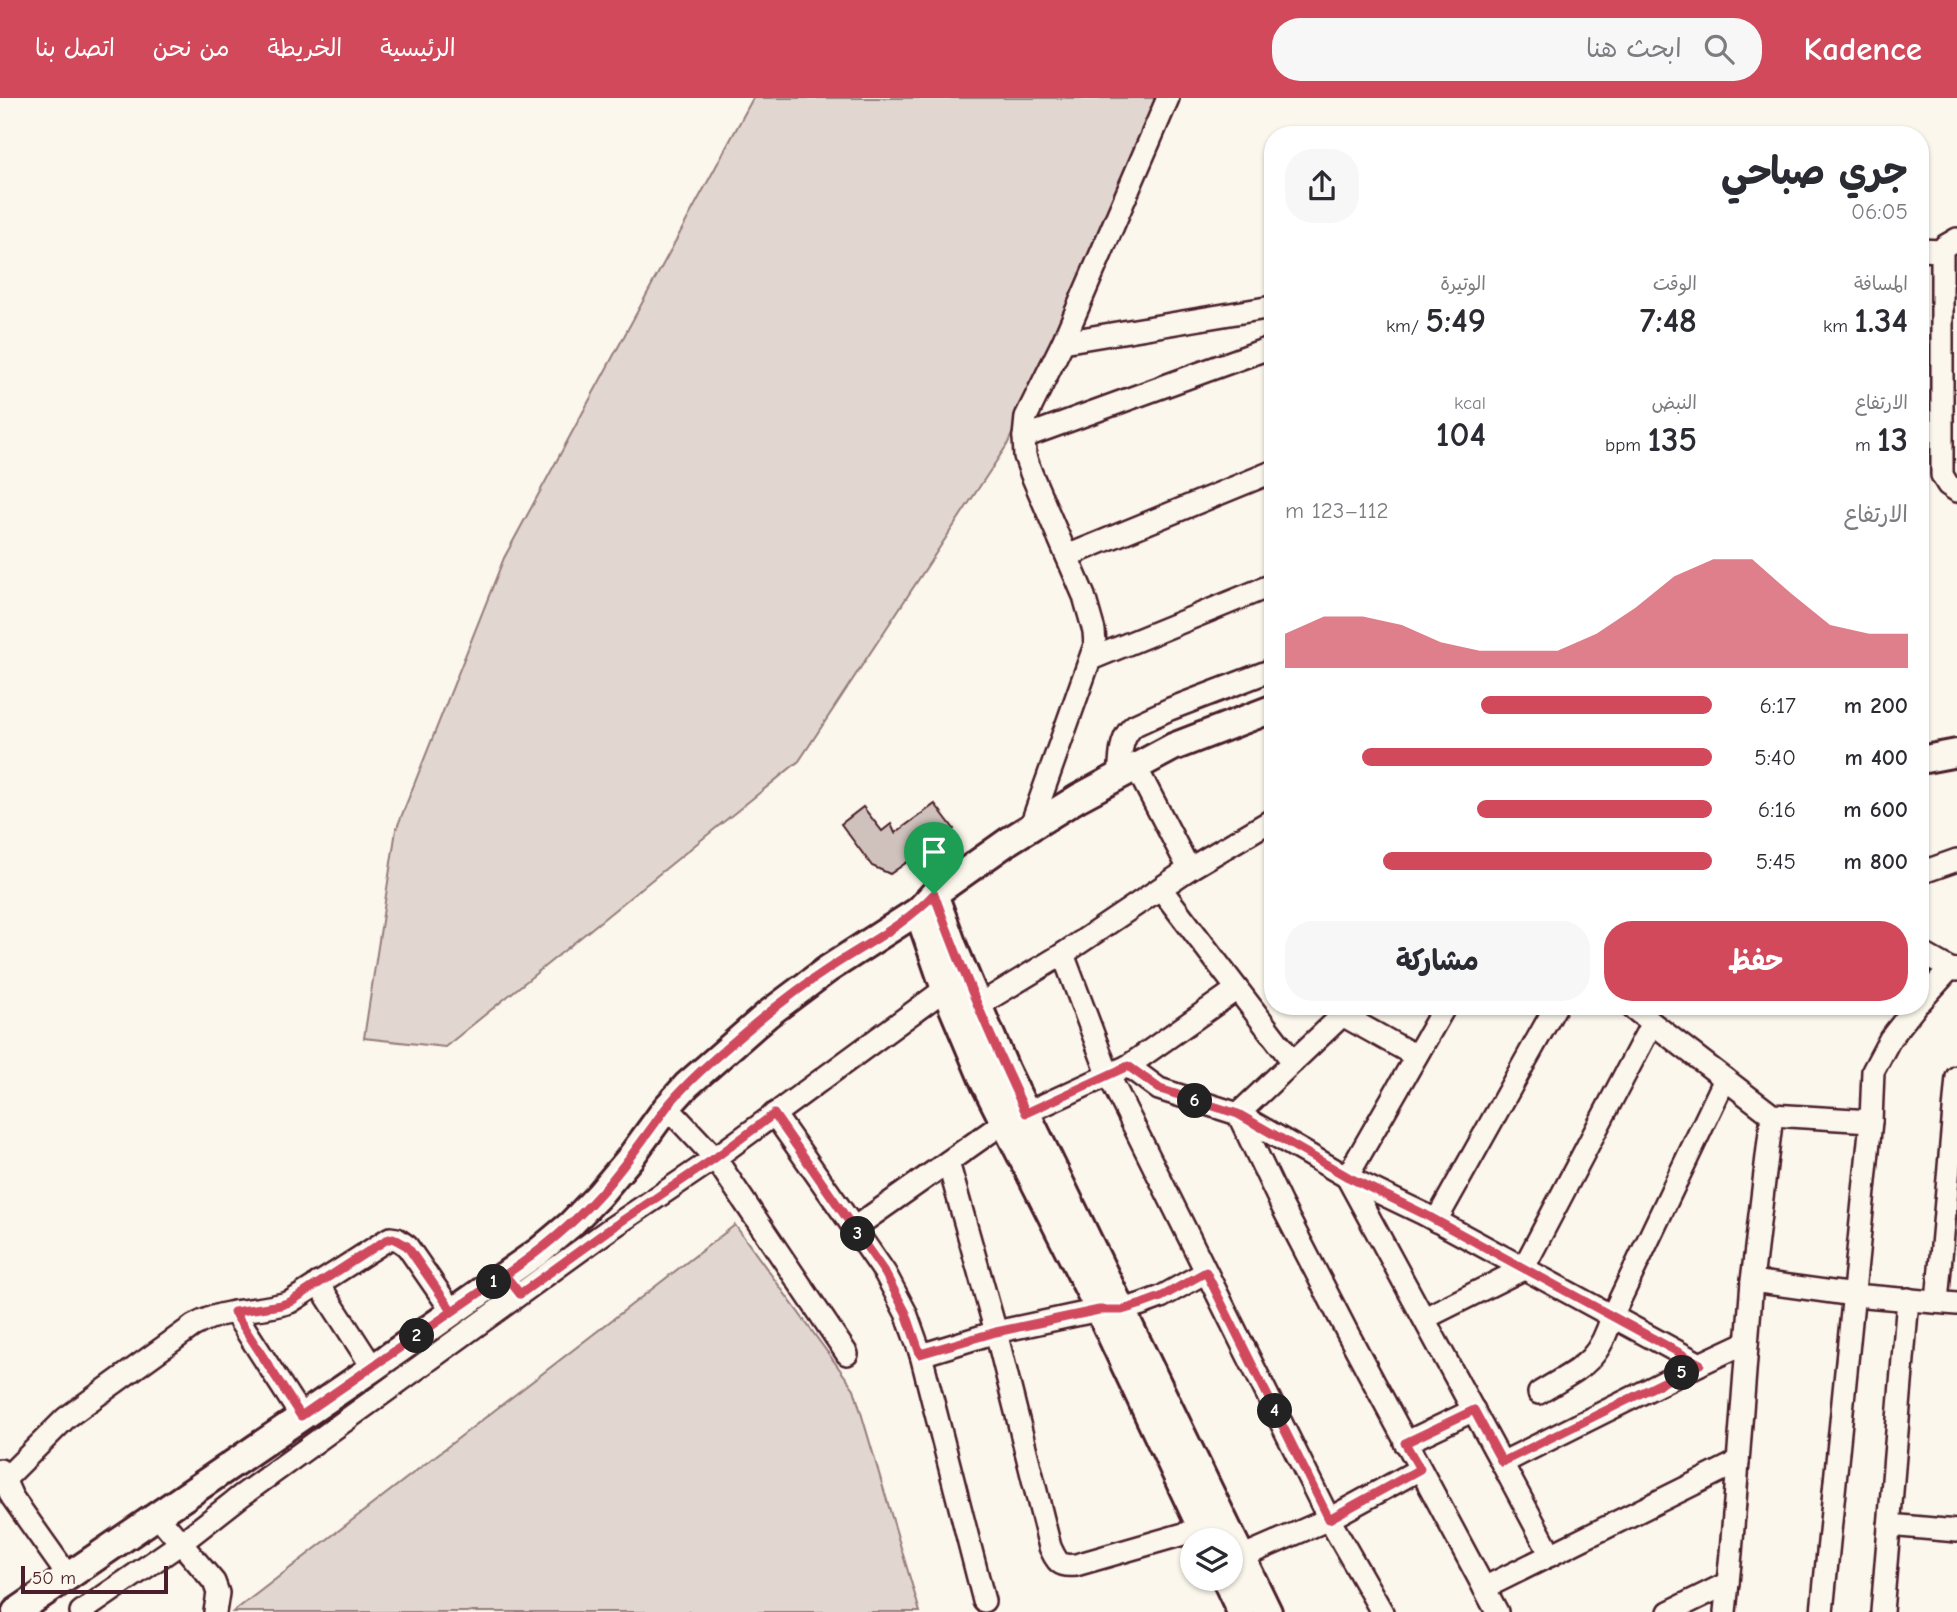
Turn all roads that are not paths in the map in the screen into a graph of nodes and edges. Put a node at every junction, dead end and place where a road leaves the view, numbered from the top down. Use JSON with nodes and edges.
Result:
{"nodes":[{"id":1,"x":1168,"y":98,"type":"edge"},
{"id":2,"x":1949,"y":245,"type":"edge"},
{"id":3,"x":1929,"y":248,"type":"edge"},
{"id":4,"x":1264,"y":308,"type":"edge"},
{"id":5,"x":1063,"y":342,"type":"junction"},
{"id":6,"x":1264,"y":350,"type":"edge"},
{"id":7,"x":1024,"y":437,"type":"junction"},
{"id":8,"x":1264,"y":475,"type":"edge"},
{"id":9,"x":1957,"y":491,"type":"edge"},
{"id":10,"x":1066,"y":556,"type":"junction"},
{"id":11,"x":1264,"y":591,"type":"edge"},
{"id":12,"x":1091,"y":659,"type":"junction"},
{"id":13,"x":1264,"y":673,"type":"edge"},
{"id":14,"x":1264,"y":712,"type":"edge"},
{"id":15,"x":1957,"y":753,"type":"edge"},
{"id":16,"x":1929,"y":758,"type":"edge"},
{"id":17,"x":1127,"y":771,"type":"junction"},
{"id":18,"x":1264,"y":825,"type":"edge"},
{"id":19,"x":1030,"y":828,"type":"junction"},
{"id":20,"x":1957,"y":860,"type":"edge"},
{"id":21,"x":1189,"y":869,"type":"junction"},
{"id":22,"x":1929,"y":870,"type":"edge"},
{"id":23,"x":1161,"y":889,"type":"junction"},
{"id":24,"x":926,"y":903,"type":"junction"},
{"id":25,"x":1063,"y":954,"type":"junction"},
{"id":26,"x":1929,"y":957,"type":"edge"},
{"id":27,"x":1953,"y":970,"type":"edge"},
{"id":28,"x":945,"y":989,"type":"junction"},
{"id":29,"x":1237,"y":989,"type":"junction"},
{"id":30,"x":1929,"y":993,"type":"edge"},
{"id":31,"x":978,"y":1006,"type":"junction"},
{"id":32,"x":1344,"y":1015,"type":"edge"},
{"id":33,"x":1354,"y":1015,"type":"edge"},
{"id":34,"x":1440,"y":1015,"type":"edge"},
{"id":35,"x":1551,"y":1015,"type":"edge"},
{"id":36,"x":1642,"y":1015,"type":"edge"},
{"id":37,"x":1909,"y":1015,"type":"edge"},
{"id":38,"x":1652,"y":1023,"type":"junction"},
{"id":39,"x":1416,"y":1056,"type":"junction"},
{"id":40,"x":1293,"y":1062,"type":"junction"},
{"id":41,"x":1118,"y":1070,"type":"junction"},
{"id":42,"x":1957,"y":1077,"type":"edge"},
{"id":43,"x":996,"y":1078,"type":"junction"},
{"id":44,"x":1725,"y":1079,"type":"junction"},
{"id":45,"x":667,"y":1107,"type":"junction"},
{"id":46,"x":774,"y":1114,"type":"junction"},
{"id":47,"x":1238,"y":1114,"type":"junction"},
{"id":48,"x":1772,"y":1115,"type":"junction"},
{"id":49,"x":1015,"y":1118,"type":"junction"},
{"id":50,"x":1871,"y":1121,"type":"junction"},
{"id":51,"x":1954,"y":1136,"type":"edge"},
{"id":52,"x":715,"y":1158,"type":"junction"},
{"id":53,"x":948,"y":1163,"type":"junction"},
{"id":54,"x":1348,"y":1177,"type":"junction"},
{"id":55,"x":1436,"y":1221,"type":"junction"},
{"id":56,"x":854,"y":1228,"type":"junction"},
{"id":57,"x":1523,"y":1269,"type":"junction"},
{"id":58,"x":1206,"y":1272,"type":"junction"},
{"id":59,"x":1752,"y":1281,"type":"junction"},
{"id":60,"x":318,"y":1283,"type":"junction"},
{"id":61,"x":513,"y":1285,"type":"junction"},
{"id":62,"x":1854,"y":1295,"type":"junction"},
{"id":63,"x":1908,"y":1298,"type":"junction"},
{"id":64,"x":1947,"y":1303,"type":"edge"},
{"id":65,"x":1111,"y":1310,"type":"junction"},
{"id":66,"x":452,"y":1311,"type":"junction"},
{"id":67,"x":234,"y":1312,"type":"junction"},
{"id":68,"x":1612,"y":1316,"type":"junction"},
{"id":69,"x":1425,"y":1318,"type":"junction"},
{"id":70,"x":996,"y":1332,"type":"junction"},
{"id":71,"x":1747,"y":1342,"type":"junction"},
{"id":72,"x":847,"y":1354,"type":"dead end"},
{"id":73,"x":920,"y":1354,"type":"junction"},
{"id":74,"x":1700,"y":1364,"type":"junction"},
{"id":75,"x":373,"y":1368,"type":"junction"},
{"id":76,"x":1539,"y":1393,"type":"dead end"},
{"id":77,"x":1474,"y":1410,"type":"junction"},
{"id":78,"x":301,"y":1416,"type":"junction"},
{"id":79,"x":1405,"y":1443,"type":"junction"},
{"id":80,"x":1502,"y":1462,"type":"junction"},
{"id":81,"x":1738,"y":1462,"type":"junction"},
{"id":82,"x":1420,"y":1469,"type":"junction"},
{"id":83,"x":4,"y":1488,"type":"edge"},
{"id":84,"x":157,"y":1515,"type":"junction"},
{"id":85,"x":1329,"y":1519,"type":"junction"},
{"id":86,"x":1889,"y":1525,"type":"junction"},
{"id":87,"x":1210,"y":1528,"type":"edge"},
{"id":88,"x":1957,"y":1531,"type":"edge"},
{"id":89,"x":1180,"y":1539,"type":"edge"},
{"id":90,"x":181,"y":1543,"type":"junction"},
{"id":91,"x":1551,"y":1555,"type":"junction"},
{"id":92,"x":1243,"y":1561,"type":"edge"},
{"id":93,"x":68,"y":1576,"type":"junction"},
{"id":94,"x":1243,"y":1580,"type":"edge"},
{"id":95,"x":1728,"y":1583,"type":"junction"},
{"id":96,"x":1484,"y":1588,"type":"junction"},
{"id":97,"x":1237,"y":1591,"type":"edge"},
{"id":98,"x":984,"y":1601,"type":"dead end"},
{"id":99,"x":16,"y":1612,"type":"edge"},
{"id":100,"x":81,"y":1612,"type":"edge"},
{"id":101,"x":215,"y":1612,"type":"edge"},
{"id":102,"x":1241,"y":1612,"type":"edge"},
{"id":103,"x":1268,"y":1612,"type":"edge"},
{"id":104,"x":1382,"y":1612,"type":"edge"},
{"id":105,"x":1497,"y":1612,"type":"edge"},
{"id":106,"x":1668,"y":1612,"type":"edge"},
{"id":107,"x":1725,"y":1612,"type":"edge"},
{"id":108,"x":1822,"y":1612,"type":"edge"},
{"id":109,"x":1882,"y":1612,"type":"edge"}],
"edges":[{"from":1,"to":5,"type":"street"},
{"from":2,"to":3,"type":"street"},
{"from":2,"to":9,"type":"street"},
{"from":4,"to":5,"type":"street"},
{"from":5,"to":7,"type":"street"},
{"from":6,"to":7,"type":"street"},
{"from":7,"to":10,"type":"street"},
{"from":8,"to":10,"type":"street"},
{"from":10,"to":12,"type":"street"},
{"from":11,"to":12,"type":"street"},
{"from":12,"to":19,"type":"street"},
{"from":13,"to":17,"type":"street"},
{"from":14,"to":17,"type":"main road"},
{"from":15,"to":16,"type":"main road"},
{"from":17,"to":19,"type":"main road"},
{"from":17,"to":21,"type":"street"},
{"from":18,"to":21,"type":"street"},
{"from":19,"to":24,"type":"main road"},
{"from":20,"to":22,"type":"street"},
{"from":21,"to":23,"type":"street"},
{"from":23,"to":25,"type":"street"},
{"from":23,"to":29,"type":"street"},
{"from":24,"to":28,"type":"main road"},
{"from":24,"to":31,"type":"main road"},
{"from":24,"to":45,"type":"main road"},
{"from":25,"to":31,"type":"street"},
{"from":25,"to":41,"type":"street"},
{"from":26,"to":27,"type":"street"},
{"from":27,"to":30,"type":"street"},
{"from":28,"to":43,"type":"main road"},
{"from":28,"to":46,"type":"street"},
{"from":29,"to":40,"type":"street"},
{"from":29,"to":41,"type":"street"},
{"from":31,"to":43,"type":"main road"},
{"from":32,"to":40,"type":"street"},
{"from":33,"to":39,"type":"street"},
{"from":34,"to":39,"type":"street"},
{"from":35,"to":55,"type":"street"},
{"from":36,"to":38,"type":"street"},
{"from":37,"to":50,"type":"street"},
{"from":38,"to":44,"type":"street"},
{"from":38,"to":57,"type":"street"},
{"from":39,"to":54,"type":"street"},
{"from":40,"to":47,"type":"street"},
{"from":41,"to":47,"type":"street"},
{"from":41,"to":49,"type":"street"},
{"from":41,"to":58,"type":"street"},
{"from":42,"to":51,"type":"street"},
{"from":43,"to":49,"type":"main road"},
{"from":44,"to":48,"type":"street"},
{"from":44,"to":68,"type":"street"},
{"from":45,"to":52,"type":"street"},
{"from":45,"to":61,"type":"main road"},
{"from":46,"to":52,"type":"street"},
{"from":46,"to":56,"type":"street"},
{"from":47,"to":54,"type":"street"},
{"from":47,"to":79,"type":"street"},
{"from":48,"to":50,"type":"street"},
{"from":48,"to":59,"type":"street"},
{"from":49,"to":53,"type":"street"},
{"from":49,"to":65,"type":"main road"},
{"from":50,"to":62,"type":"street"},
{"from":51,"to":64,"type":"street"},
{"from":52,"to":61,"type":"street"},
{"from":52,"to":72,"type":"street"},
{"from":53,"to":56,"type":"street"},
{"from":53,"to":70,"type":"street"},
{"from":54,"to":55,"type":"street"},
{"from":54,"to":69,"type":"street"},
{"from":55,"to":57,"type":"street"},
{"from":56,"to":73,"type":"street"},
{"from":57,"to":68,"type":"street"},
{"from":57,"to":69,"type":"street"},
{"from":58,"to":65,"type":"street"},
{"from":58,"to":85,"type":"street"},
{"from":59,"to":62,"type":"street"},
{"from":59,"to":71,"type":"street"},
{"from":60,"to":66,"type":"street"},
{"from":60,"to":67,"type":"street"},
{"from":60,"to":75,"type":"street"},
{"from":61,"to":66,"type":"main road"},
{"from":61,"to":90,"type":"street"},
{"from":62,"to":63,"type":"street"},
{"from":62,"to":108,"type":"street"},
{"from":63,"to":64,"type":"street"},
{"from":63,"to":86,"type":"street"},
{"from":65,"to":70,"type":"street"},
{"from":65,"to":87,"type":"main road"},
{"from":66,"to":75,"type":"main road"},
{"from":67,"to":78,"type":"street"},
{"from":67,"to":83,"type":"street"},
{"from":68,"to":74,"type":"street"},
{"from":68,"to":76,"type":"street"},
{"from":69,"to":77,"type":"street"},
{"from":70,"to":73,"type":"street"},
{"from":70,"to":89,"type":"street"},
{"from":71,"to":74,"type":"street"},
{"from":71,"to":81,"type":"street"},
{"from":73,"to":98,"type":"street"},
{"from":74,"to":80,"type":"street"},
{"from":75,"to":78,"type":"main road"},
{"from":77,"to":79,"type":"street"},
{"from":77,"to":80,"type":"street"},
{"from":78,"to":84,"type":"main road"},
{"from":79,"to":82,"type":"street"},
{"from":80,"to":91,"type":"street"},
{"from":81,"to":91,"type":"street"},
{"from":81,"to":95,"type":"street"},
{"from":82,"to":85,"type":"street"},
{"from":82,"to":96,"type":"street"},
{"from":83,"to":93,"type":"street"},
{"from":84,"to":90,"type":"street"},
{"from":84,"to":93,"type":"main road"},
{"from":85,"to":92,"type":"street"},
{"from":85,"to":104,"type":"street"},
{"from":86,"to":88,"type":"street"},
{"from":86,"to":109,"type":"street"},
{"from":90,"to":100,"type":"street"},
{"from":90,"to":101,"type":"street"},
{"from":91,"to":96,"type":"street"},
{"from":93,"to":99,"type":"main road"},
{"from":94,"to":103,"type":"main road"},
{"from":95,"to":106,"type":"street"},
{"from":95,"to":107,"type":"street"},
{"from":96,"to":105,"type":"street"},
{"from":97,"to":102,"type":"main road"}]}
